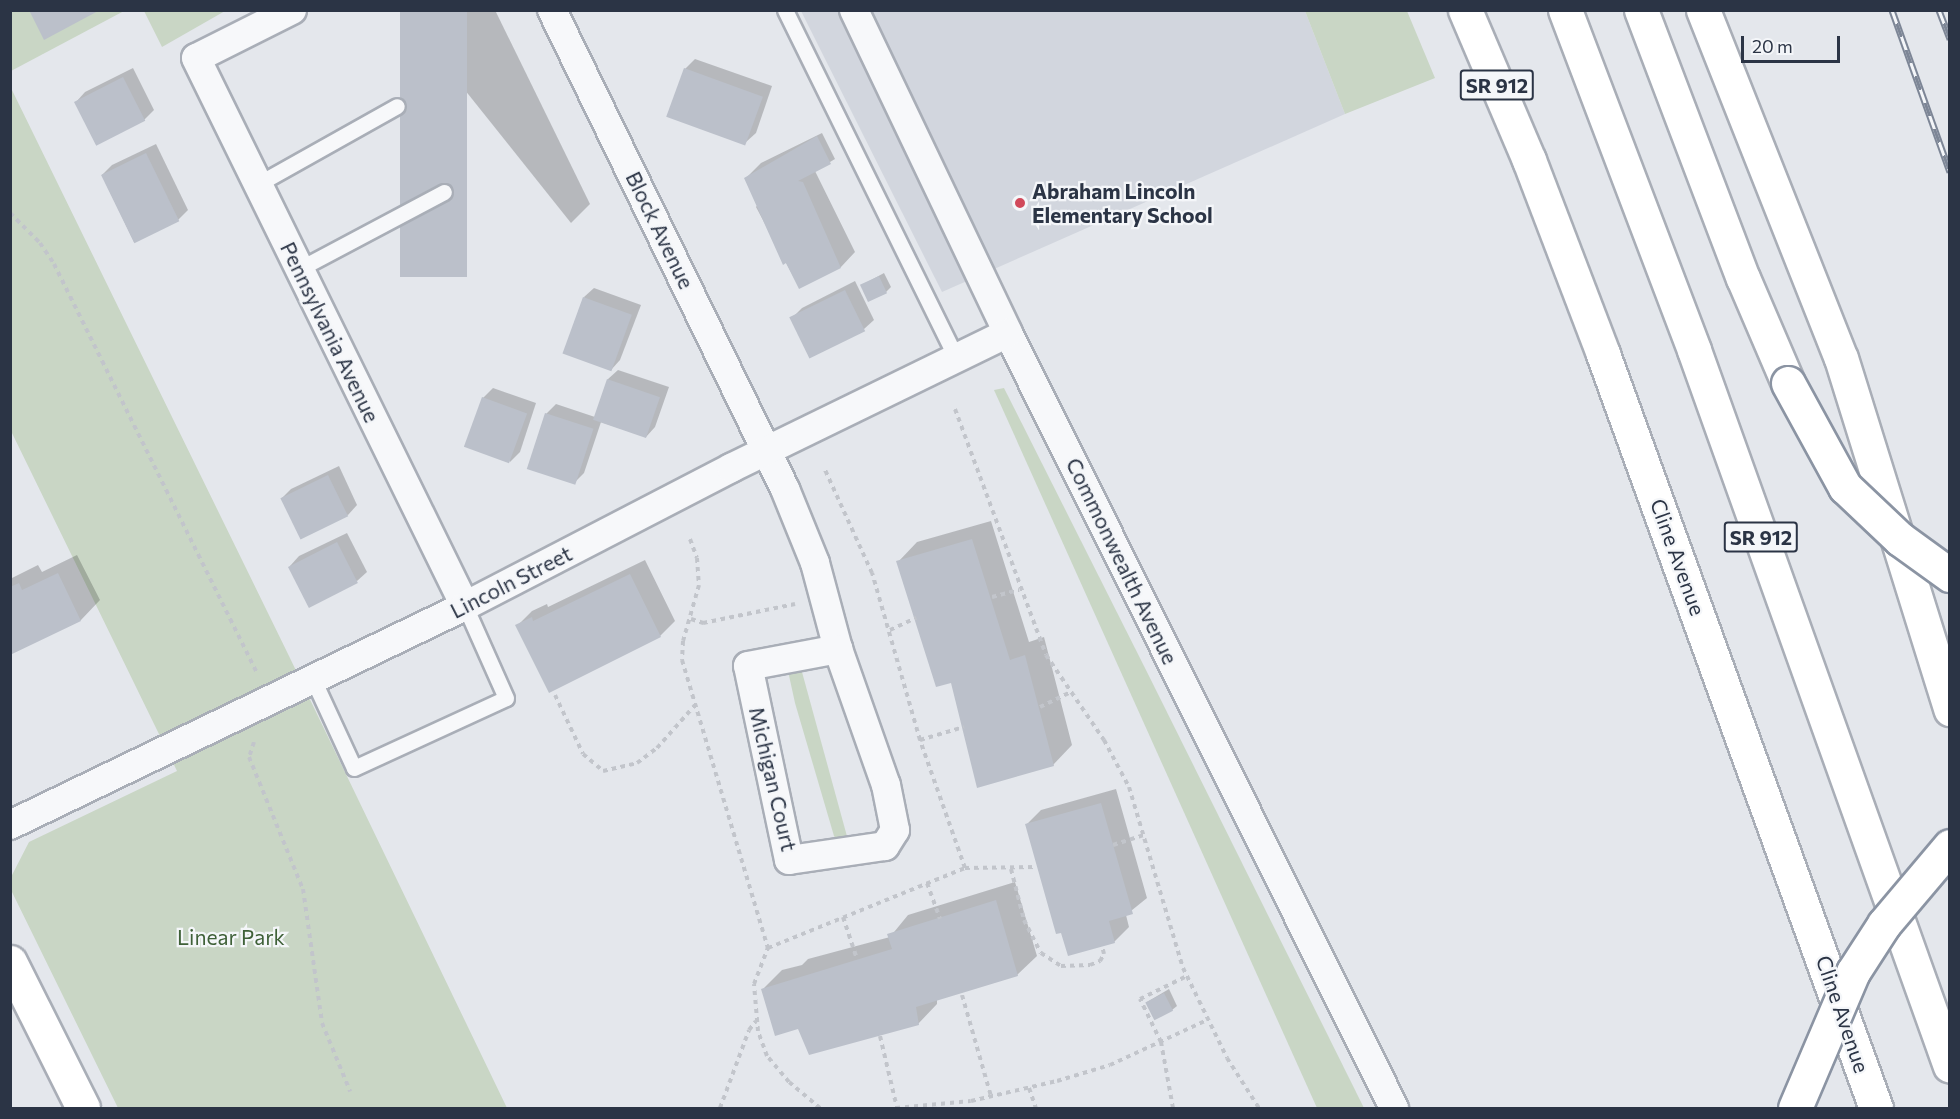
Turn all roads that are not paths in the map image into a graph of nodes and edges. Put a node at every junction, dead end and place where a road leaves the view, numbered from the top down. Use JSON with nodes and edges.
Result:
{"nodes":[{"id":1,"x":292,"y":10,"type":"edge"},
{"id":2,"x":552,"y":10,"type":"edge"},
{"id":3,"x":785,"y":10,"type":"edge"},
{"id":4,"x":854,"y":10,"type":"edge"},
{"id":5,"x":1465,"y":10,"type":"edge"},
{"id":6,"x":1565,"y":10,"type":"edge"},
{"id":7,"x":1641,"y":10,"type":"edge"},
{"id":8,"x":1703,"y":10,"type":"edge"},
{"id":9,"x":397,"y":106,"type":"dead end"},
{"id":10,"x":258,"y":184,"type":"junction"},
{"id":11,"x":444,"y":192,"type":"dead end"},
{"id":12,"x":299,"y":269,"type":"junction"},
{"id":13,"x":1008,"y":333,"type":"junction"},
{"id":14,"x":956,"y":358,"type":"junction"},
{"id":15,"x":767,"y":450,"type":"junction"},
{"id":16,"x":1950,"y":575,"type":"edge"},
{"id":17,"x":465,"y":606,"type":"junction"},
{"id":18,"x":838,"y":649,"type":"junction"},
{"id":19,"x":312,"y":677,"type":"junction"},
{"id":20,"x":1950,"y":709,"type":"edge"},
{"id":21,"x":10,"y":825,"type":"edge"},
{"id":22,"x":1950,"y":846,"type":"edge"},
{"id":23,"x":10,"y":962,"type":"edge"},
{"id":24,"x":1950,"y":1066,"type":"edge"},
{"id":25,"x":83,"y":1108,"type":"edge"},
{"id":26,"x":1394,"y":1108,"type":"edge"},
{"id":27,"x":1795,"y":1108,"type":"edge"},
{"id":28,"x":1876,"y":1108,"type":"edge"}],
"edges":[{"from":1,"to":10,"type":"street","name":"Pennsylvania Avenue"},
{"from":2,"to":15,"type":"street","name":"Block Avenue"},
{"from":3,"to":14,"type":"lane"},
{"from":4,"to":13,"type":"street","name":"Commonwealth Avenue"},
{"from":5,"to":28,"type":"main road","name":"Cline Avenue","number":"SR 912"},
{"from":6,"to":24,"type":"main road","number":"SR 912"},
{"from":7,"to":16,"type":"main road","bridge":true},
{"from":8,"to":20,"type":"main road"},
{"from":9,"to":10,"type":"lane"},
{"from":10,"to":12,"type":"street","name":"Pennsylvania Avenue"},
{"from":11,"to":12,"type":"lane"},
{"from":12,"to":17,"type":"street","name":"Pennsylvania Avenue"},
{"from":13,"to":14,"type":"street","name":"Lincoln Street"},
{"from":13,"to":26,"type":"street","name":"Commonwealth Avenue"},
{"from":14,"to":15,"type":"street","name":"Lincoln Street"},
{"from":15,"to":17,"type":"street","name":"Lincoln Street"},
{"from":15,"to":18,"type":"street","name":"Michigan Court"},
{"from":17,"to":19,"type":"street","name":"Lincoln Street"},
{"from":17,"to":19,"type":"lane"},
{"from":18,"to":18,"type":"street","name":"Michigan Court"},
{"from":19,"to":21,"type":"street","name":"Lincoln Street"},
{"from":22,"to":27,"type":"main road","bridge":true},
{"from":23,"to":25,"type":"main road"}]}
